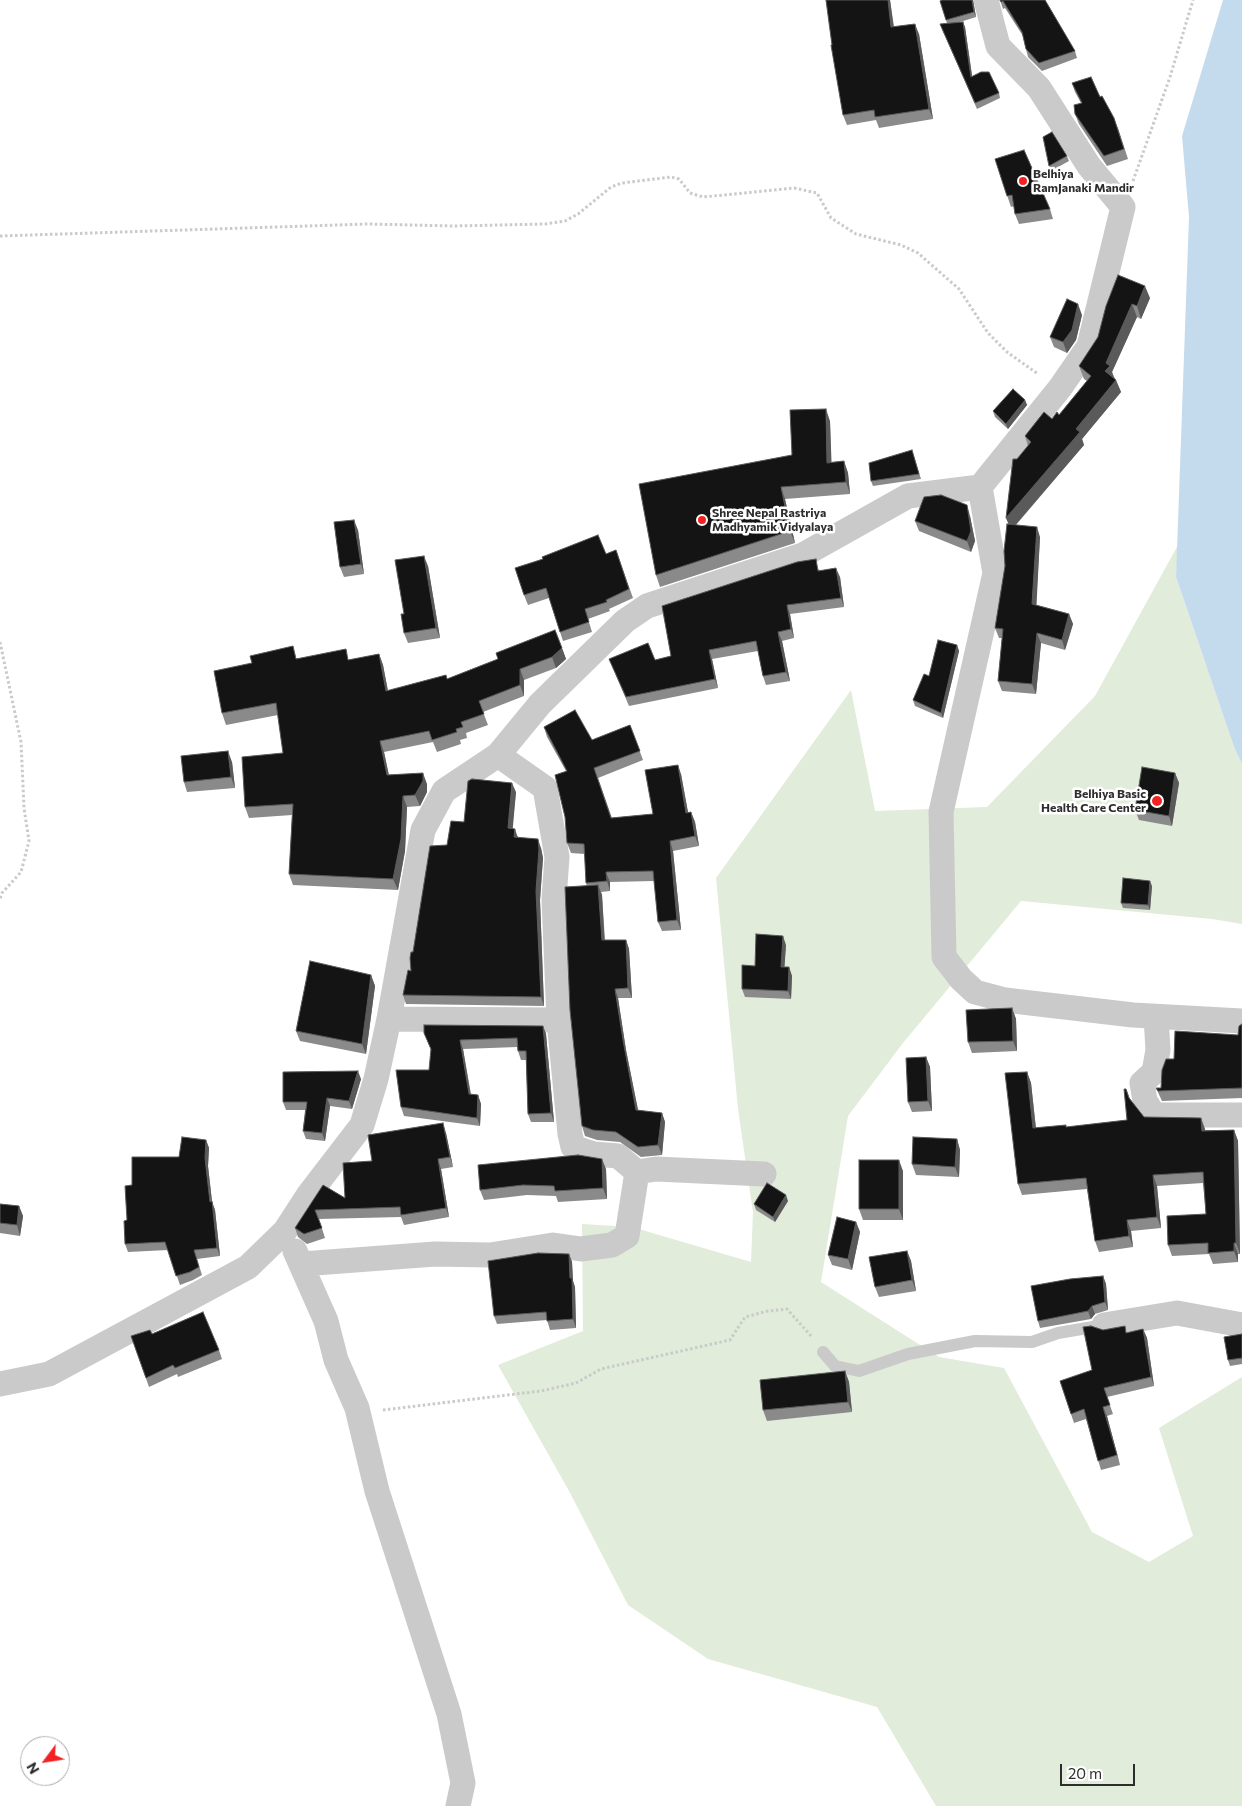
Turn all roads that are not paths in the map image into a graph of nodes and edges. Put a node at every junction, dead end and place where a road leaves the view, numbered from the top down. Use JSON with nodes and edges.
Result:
{"nodes":[{"id":1,"x":986,"y":0,"type":"edge"},
{"id":2,"x":980,"y":487,"type":"junction"},
{"id":3,"x":498,"y":755,"type":"junction"},
{"id":4,"x":1156,"y":1016,"type":"junction"},
{"id":5,"x":389,"y":1020,"type":"junction"},
{"id":6,"x":559,"y":1020,"type":"junction"},
{"id":7,"x":1242,"y":1021,"type":"edge"},
{"id":8,"x":1242,"y":1115,"type":"edge"},
{"id":9,"x":637,"y":1172,"type":"junction"},
{"id":10,"x":764,"y":1174,"type":"dead end"},
{"id":11,"x":284,"y":1231,"type":"junction"},
{"id":12,"x":302,"y":1264,"type":"junction"},
{"id":13,"x":1104,"y":1325,"type":"joint"},
{"id":14,"x":1242,"y":1325,"type":"edge"},
{"id":15,"x":823,"y":1352,"type":"road end"},
{"id":16,"x":0,"y":1384,"type":"edge"},
{"id":17,"x":458,"y":1806,"type":"edge"}],
"edges":[{"from":1,"to":2,"type":"street"},
{"from":2,"to":3,"type":"street"},
{"from":2,"to":4,"type":"street"},
{"from":3,"to":5,"type":"street"},
{"from":3,"to":6,"type":"street"},
{"from":4,"to":7,"type":"street"},
{"from":4,"to":8,"type":"street"},
{"from":5,"to":6,"type":"street"},
{"from":5,"to":11,"type":"street"},
{"from":6,"to":9,"type":"street"},
{"from":9,"to":10,"type":"street"},
{"from":9,"to":12,"type":"street"},
{"from":11,"to":12,"type":"street"},
{"from":11,"to":16,"type":"street"},
{"from":12,"to":17,"type":"street"},
{"from":13,"to":14,"type":"street"},
{"from":13,"to":15,"type":"lane"}]}
